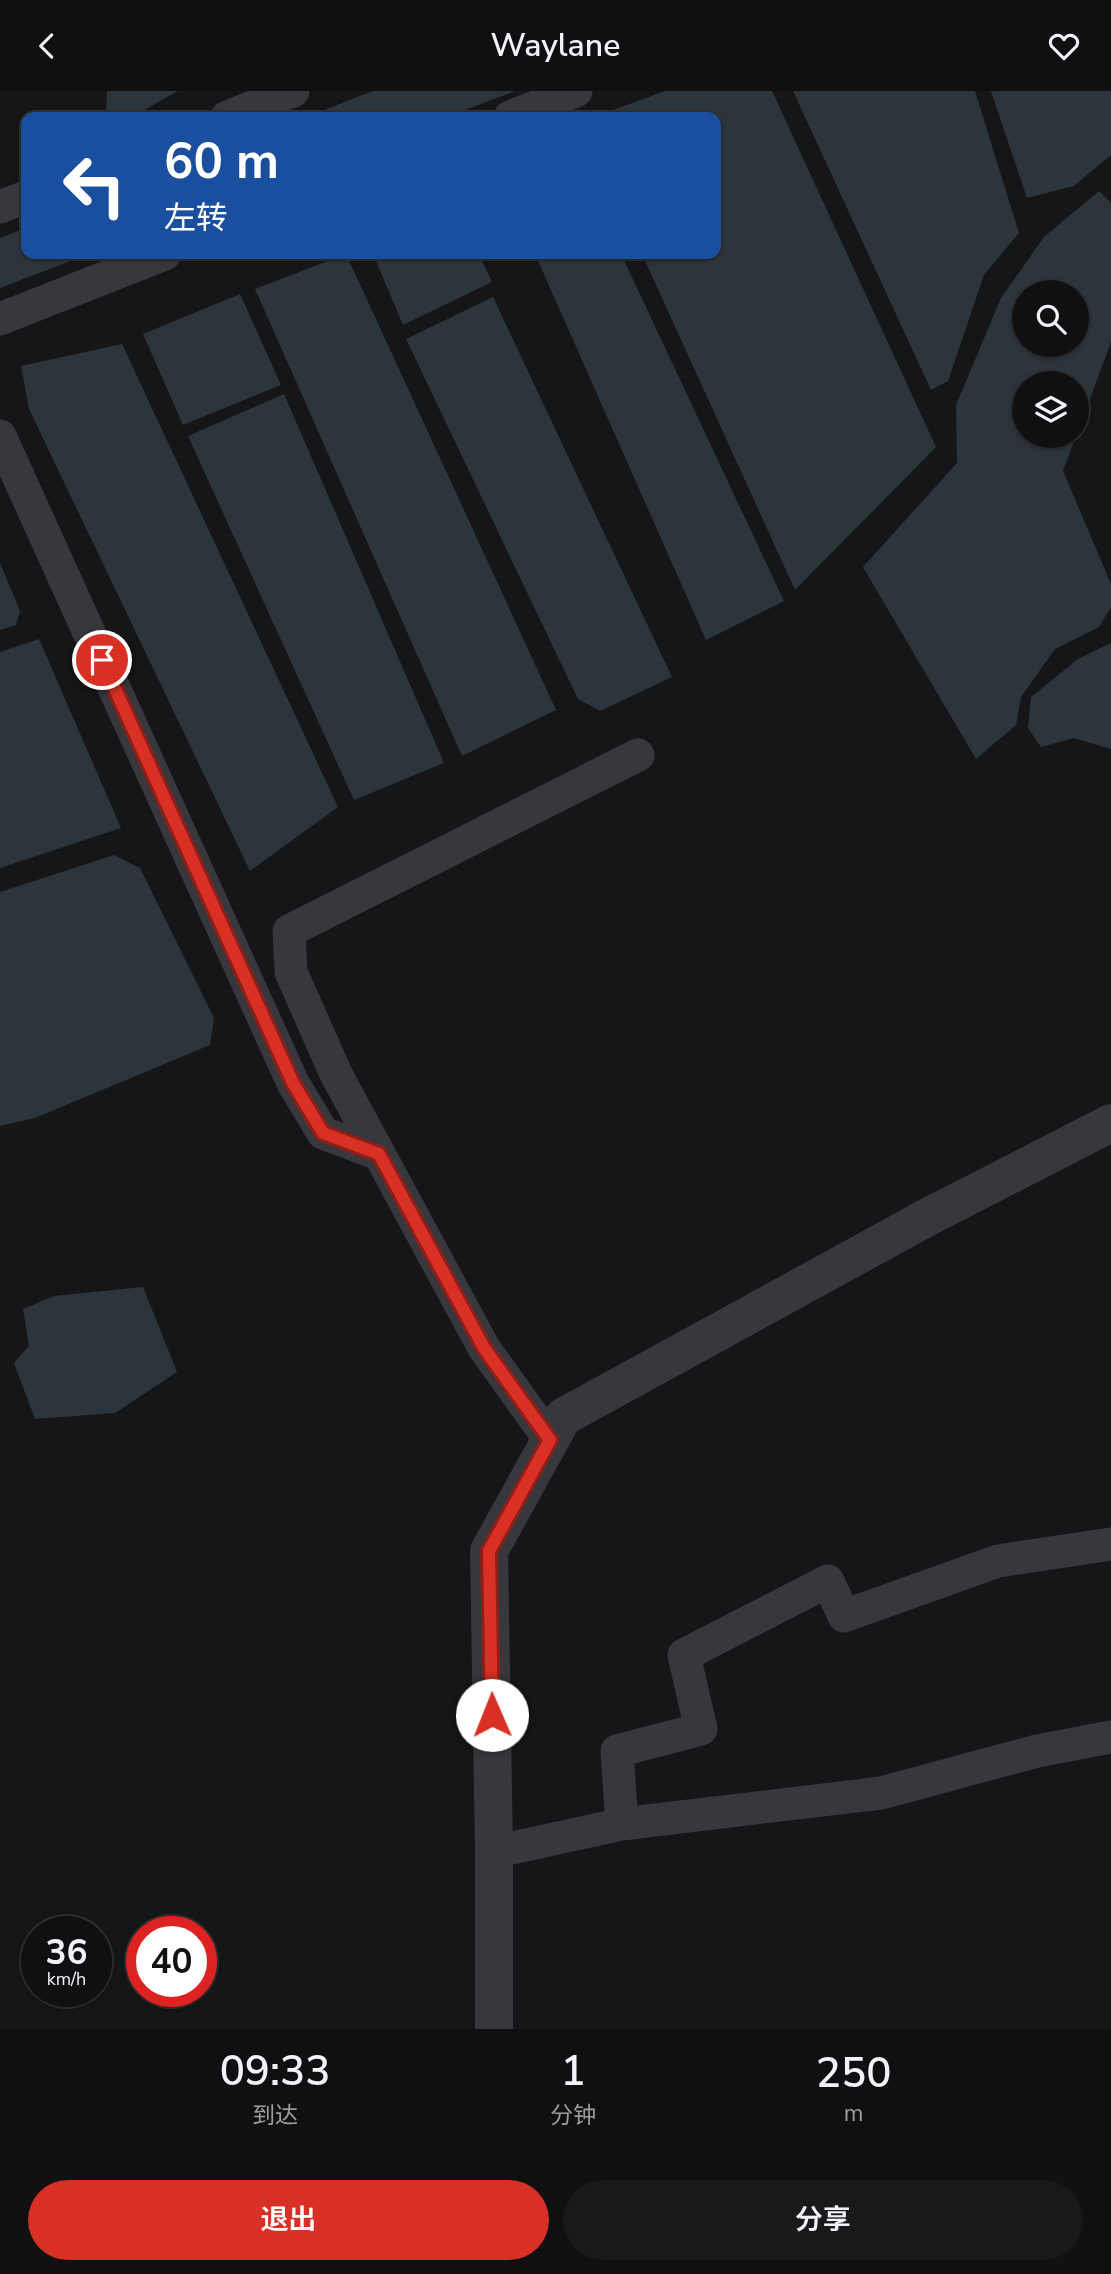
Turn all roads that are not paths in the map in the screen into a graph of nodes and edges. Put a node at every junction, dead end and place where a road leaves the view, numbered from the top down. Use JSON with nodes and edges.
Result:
{"nodes":[{"id":1,"x":293,"y":91,"type":"edge"},
{"id":2,"x":576,"y":91,"type":"edge"},
{"id":3,"x":239,"y":112,"type":"edge"},
{"id":4,"x":523,"y":112,"type":"edge"},
{"id":5,"x":21,"y":199,"type":"edge"},
{"id":6,"x":0,"y":207,"type":"edge"},
{"id":7,"x":152,"y":259,"type":"edge"},
{"id":8,"x":0,"y":319,"type":"edge"},
{"id":9,"x":0,"y":436,"type":"edge"},
{"id":10,"x":638,"y":755,"type":"dead end"},
{"id":11,"x":1111,"y":1123,"type":"edge"},
{"id":12,"x":379,"y":1154,"type":"junction"},
{"id":13,"x":550,"y":1440,"type":"junction"},
{"id":14,"x":1111,"y":1544,"type":"edge"},
{"id":15,"x":1111,"y":1737,"type":"edge"},
{"id":16,"x":622,"y":1824,"type":"junction"},
{"id":17,"x":494,"y":1852,"type":"junction"},
{"id":18,"x":494,"y":2029,"type":"edge"}],
"edges":[{"from":1,"to":3,"type":"street"},
{"from":2,"to":4,"type":"street"},
{"from":5,"to":6,"type":"street"},
{"from":7,"to":8,"type":"street"},
{"from":9,"to":12,"type":"street"},
{"from":10,"to":12,"type":"street"},
{"from":11,"to":13,"type":"street"},
{"from":12,"to":13,"type":"street"},
{"from":13,"to":17,"type":"street"},
{"from":14,"to":16,"type":"street"},
{"from":15,"to":16,"type":"street"},
{"from":16,"to":17,"type":"street"},
{"from":17,"to":18,"type":"street"}]}
